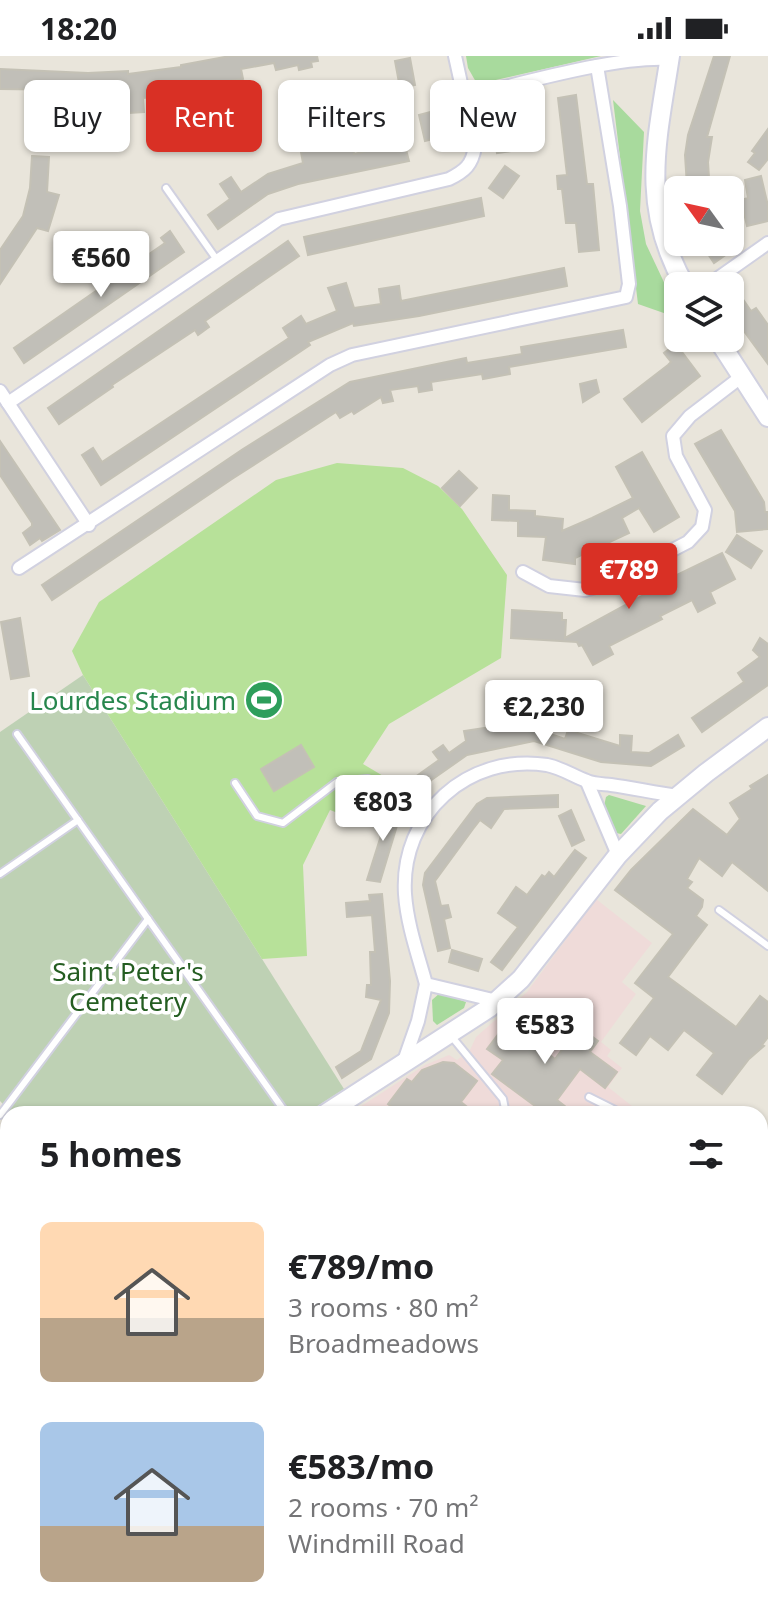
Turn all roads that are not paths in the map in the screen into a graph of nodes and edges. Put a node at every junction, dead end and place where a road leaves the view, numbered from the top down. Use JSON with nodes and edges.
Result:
{"nodes":[{"id":1,"x":455,"y":56,"type":"edge"},
{"id":2,"x":670,"y":58,"type":"edge"},
{"id":3,"x":597,"y":66,"type":"junction"},
{"id":4,"x":460,"y":80,"type":"edge"},
{"id":5,"x":537,"y":80,"type":"edge"},
{"id":6,"x":474,"y":152,"type":"edge"},
{"id":7,"x":166,"y":188,"type":"dead end"},
{"id":8,"x":768,"y":243,"type":"edge"},
{"id":9,"x":218,"y":261,"type":"junction"},
{"id":10,"x":677,"y":272,"type":"edge"},
{"id":11,"x":727,"y":272,"type":"edge"},
{"id":12,"x":726,"y":352,"type":"edge"},
{"id":13,"x":741,"y":377,"type":"junction"},
{"id":14,"x":0,"y":391,"type":"edge"},
{"id":15,"x":8,"y":403,"type":"junction"},
{"id":16,"x":768,"y":417,"type":"edge"},
{"id":17,"x":89,"y":525,"type":"junction"},
{"id":18,"x":19,"y":568,"type":"dead end"},
{"id":19,"x":523,"y":572,"type":"dead end"},
{"id":20,"x":768,"y":727,"type":"edge"},
{"id":21,"x":17,"y":734,"type":"dead end"},
{"id":22,"x":587,"y":782,"type":"junction"},
{"id":23,"x":235,"y":783,"type":"dead end"},
{"id":24,"x":678,"y":796,"type":"junction"},
{"id":25,"x":425,"y":814,"type":"junction"},
{"id":26,"x":78,"y":820,"type":"junction"},
{"id":27,"x":618,"y":855,"type":"junction"},
{"id":28,"x":0,"y":874,"type":"edge"},
{"id":29,"x":719,"y":910,"type":"dead end"},
{"id":30,"x":148,"y":919,"type":"junction"},
{"id":31,"x":768,"y":946,"type":"edge"},
{"id":32,"x":426,"y":984,"type":"junction"},
{"id":33,"x":497,"y":1001,"type":"junction"},
{"id":34,"x":450,"y":1034,"type":"junction"},
{"id":35,"x":403,"y":1064,"type":"junction"},
{"id":36,"x":589,"y":1097,"type":"dead end"},
{"id":37,"x":7,"y":1106,"type":"edge"},
{"id":38,"x":281,"y":1106,"type":"edge"},
{"id":39,"x":337,"y":1106,"type":"edge"},
{"id":40,"x":504,"y":1106,"type":"edge"},
{"id":41,"x":607,"y":1106,"type":"edge"}],
"edges":[{"from":1,"to":4,"type":"street"},
{"from":2,"to":3,"type":"street"},
{"from":2,"to":10,"type":"main road"},
{"from":3,"to":5,"type":"street"},
{"from":3,"to":17,"type":"street"},
{"from":6,"to":9,"type":"street"},
{"from":7,"to":9,"type":"lane"},
{"from":8,"to":11,"type":"street"},
{"from":9,"to":15,"type":"street"},
{"from":12,"to":13,"type":"main road"},
{"from":13,"to":16,"type":"main road"},
{"from":13,"to":19,"type":"street"},
{"from":14,"to":15,"type":"street"},
{"from":15,"to":17,"type":"street"},
{"from":17,"to":18,"type":"street"},
{"from":20,"to":24,"type":"main road"},
{"from":21,"to":26,"type":"lane"},
{"from":22,"to":24,"type":"street"},
{"from":22,"to":25,"type":"street"},
{"from":22,"to":27,"type":"street"},
{"from":23,"to":25,"type":"lane"},
{"from":24,"to":27,"type":"main road"},
{"from":25,"to":32,"type":"street"},
{"from":26,"to":28,"type":"lane"},
{"from":26,"to":30,"type":"lane"},
{"from":27,"to":33,"type":"main road"},
{"from":29,"to":31,"type":"lane"},
{"from":30,"to":37,"type":"lane"},
{"from":30,"to":38,"type":"lane"},
{"from":32,"to":33,"type":"street"},
{"from":32,"to":35,"type":"street"},
{"from":33,"to":34,"type":"main road"},
{"from":34,"to":35,"type":"main road"},
{"from":34,"to":40,"type":"lane"},
{"from":35,"to":39,"type":"main road"},
{"from":36,"to":41,"type":"lane"}]}
